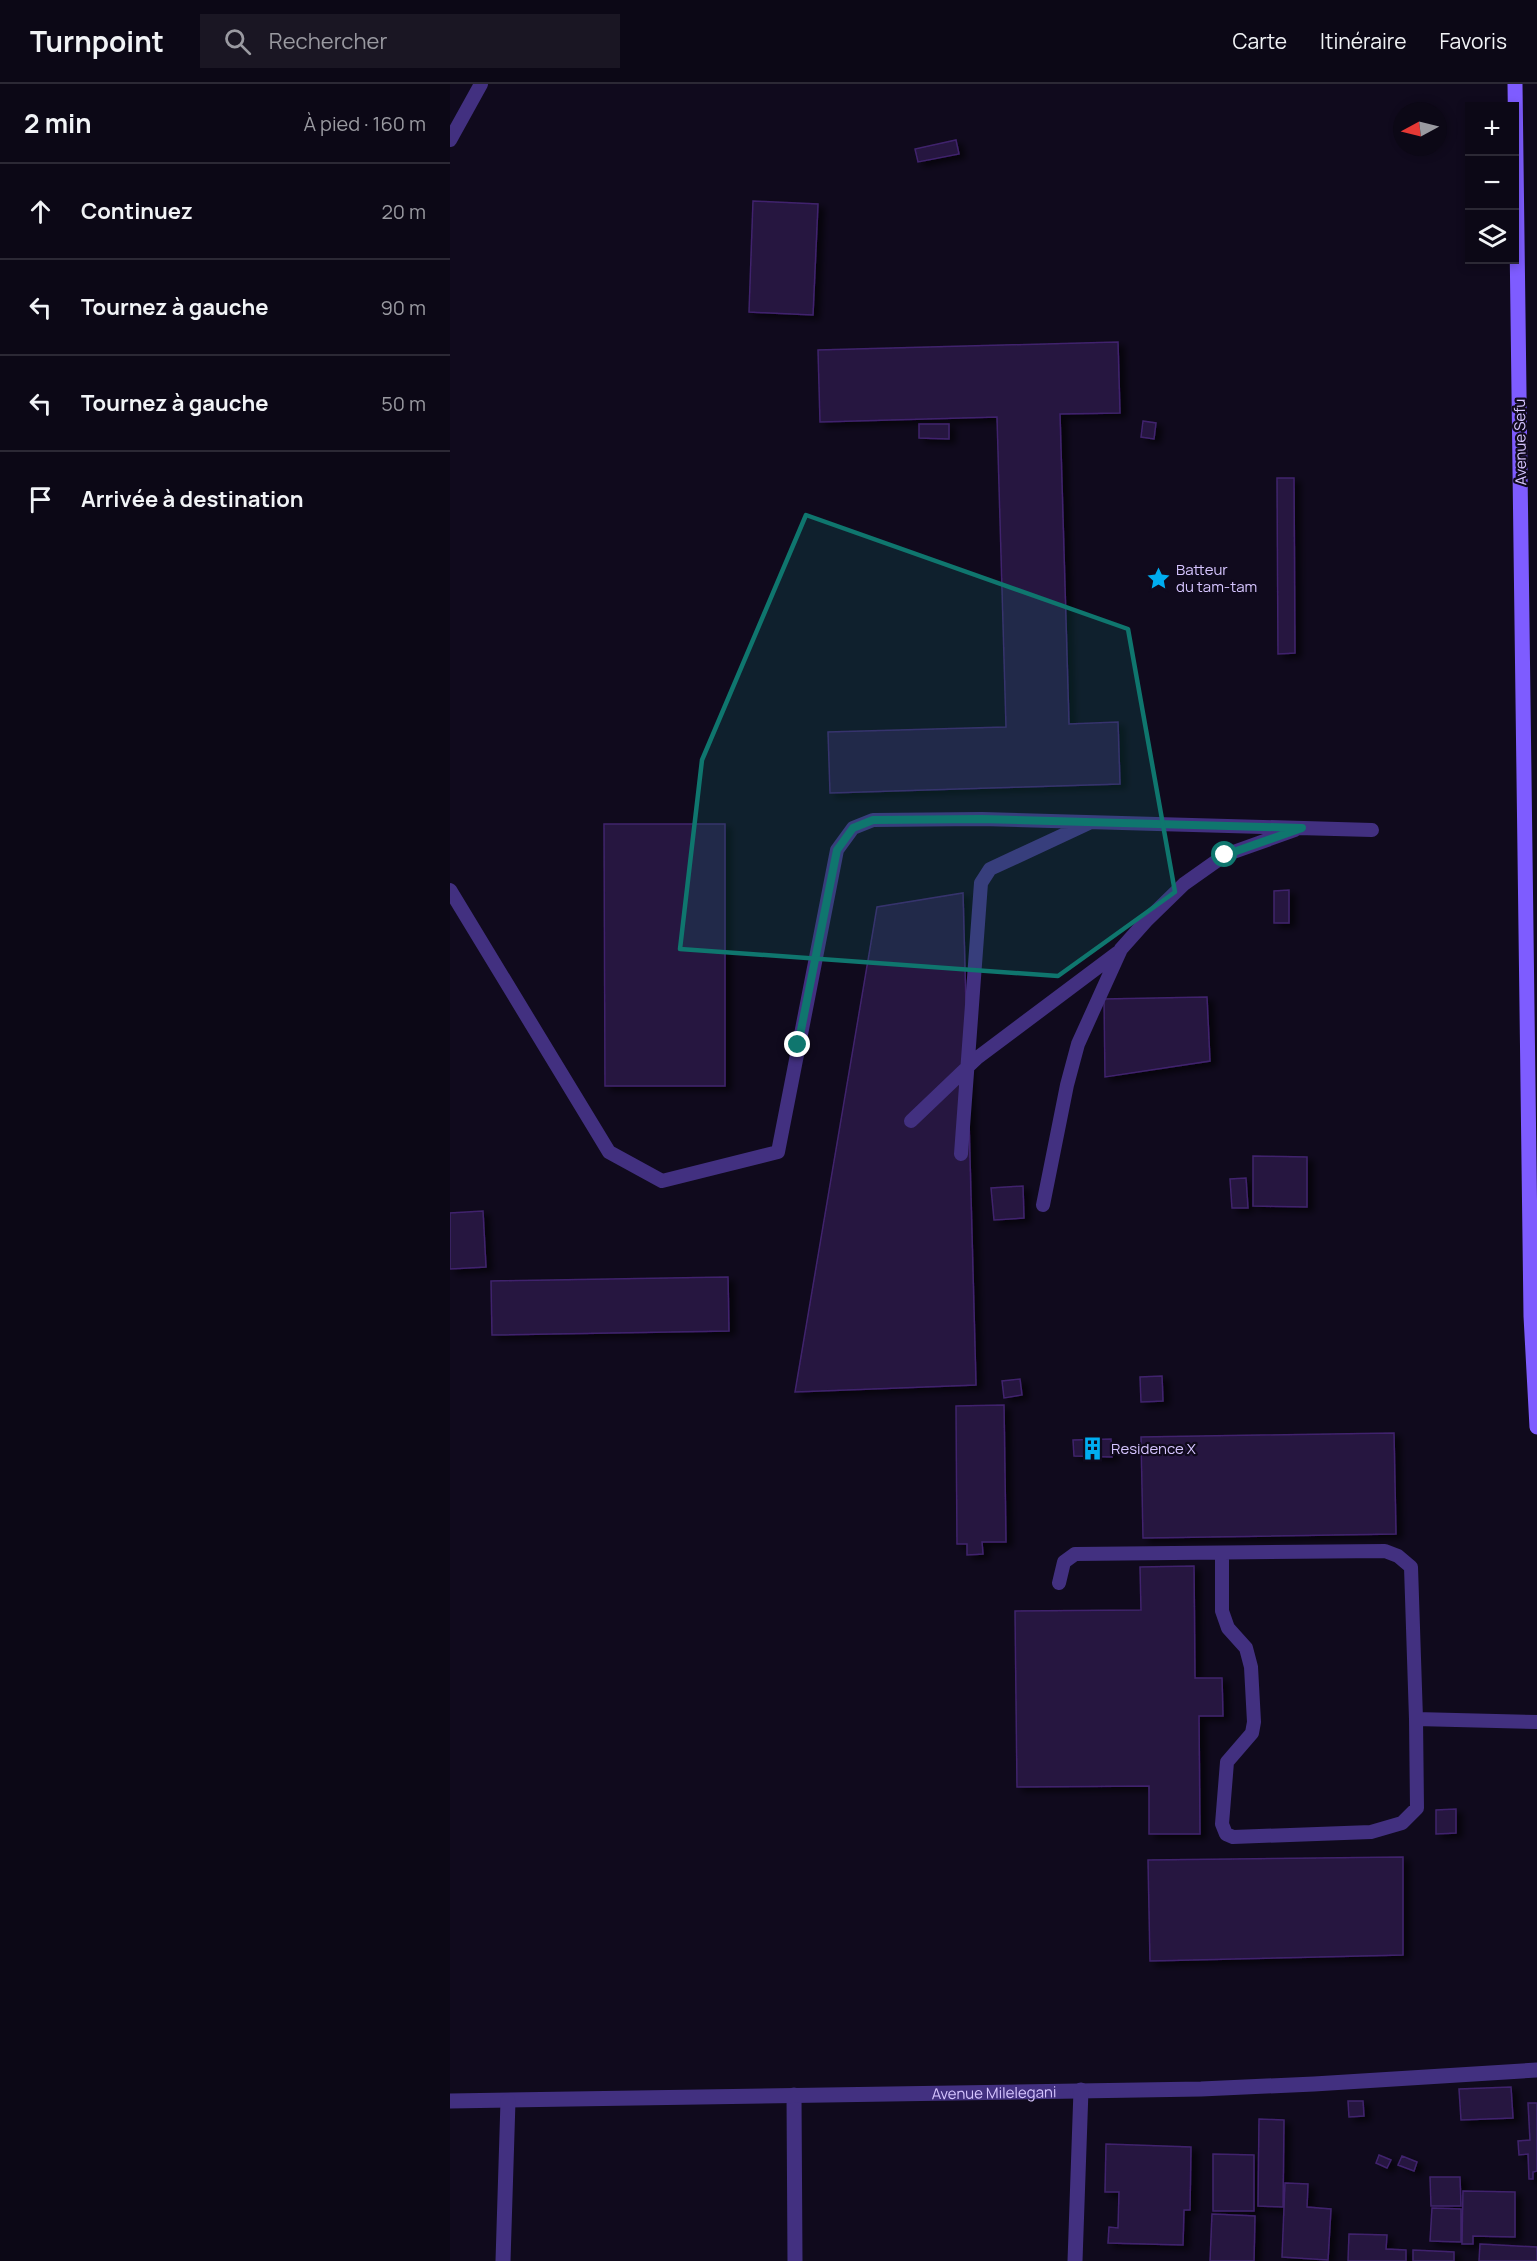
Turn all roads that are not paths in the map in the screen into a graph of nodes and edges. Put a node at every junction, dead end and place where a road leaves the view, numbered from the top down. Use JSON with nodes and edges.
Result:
{"nodes":[{"id":1,"x":481,"y":84,"type":"edge"},
{"id":2,"x":1515,"y":84,"type":"edge"},
{"id":3,"x":450,"y":140,"type":"edge"},
{"id":4,"x":1531,"y":799,"type":"edge"},
{"id":5,"x":1091,"y":822,"type":"junction"},
{"id":6,"x":1302,"y":828,"type":"junction"},
{"id":7,"x":1372,"y":830,"type":"dead end"},
{"id":8,"x":450,"y":890,"type":"edge"},
{"id":9,"x":1121,"y":950,"type":"junction"},
{"id":10,"x":965,"y":1070,"type":"junction"},
{"id":11,"x":911,"y":1121,"type":"dead end"},
{"id":12,"x":961,"y":1154,"type":"dead end"},
{"id":13,"x":1043,"y":1205,"type":"dead end"},
{"id":14,"x":1537,"y":1427,"type":"edge"},
{"id":15,"x":1222,"y":1554,"type":"junction"},
{"id":16,"x":1059,"y":1583,"type":"dead end"},
{"id":17,"x":1416,"y":1719,"type":"junction"},
{"id":18,"x":1537,"y":1722,"type":"edge"},
{"id":19,"x":1537,"y":2070,"type":"edge"},
{"id":20,"x":1081,"y":2090,"type":"junction"},
{"id":21,"x":794,"y":2095,"type":"junction"},
{"id":22,"x":508,"y":2100,"type":"junction"},
{"id":23,"x":450,"y":2101,"type":"edge"},
{"id":24,"x":503,"y":2261,"type":"edge"},
{"id":25,"x":795,"y":2261,"type":"edge"},
{"id":26,"x":1075,"y":2261,"type":"edge"}],
"edges":[{"from":1,"to":3,"type":"lane"},
{"from":2,"to":4,"type":"main road","name":"Avenue Sefu"},
{"from":4,"to":14,"type":"main road","name":"Avenue Sefu"},
{"from":5,"to":6,"type":"lane"},
{"from":5,"to":8,"type":"lane"},
{"from":5,"to":10,"type":"lane"},
{"from":6,"to":7,"type":"lane"},
{"from":6,"to":9,"type":"lane"},
{"from":9,"to":10,"type":"lane"},
{"from":9,"to":13,"type":"lane"},
{"from":10,"to":11,"type":"lane"},
{"from":10,"to":12,"type":"lane"},
{"from":15,"to":16,"type":"lane"},
{"from":15,"to":17,"type":"lane"},
{"from":15,"to":17,"type":"lane"},
{"from":17,"to":18,"type":"lane"},
{"from":19,"to":20,"type":"street","name":"Avenue Milelegani"},
{"from":20,"to":21,"type":"street","name":"Avenue Milelegani"},
{"from":20,"to":26,"type":"street"},
{"from":21,"to":22,"type":"street","name":"Avenue Milelegani"},
{"from":21,"to":25,"type":"street"},
{"from":22,"to":23,"type":"street","name":"Avenue Milelegani"},
{"from":22,"to":24,"type":"street"}]}
